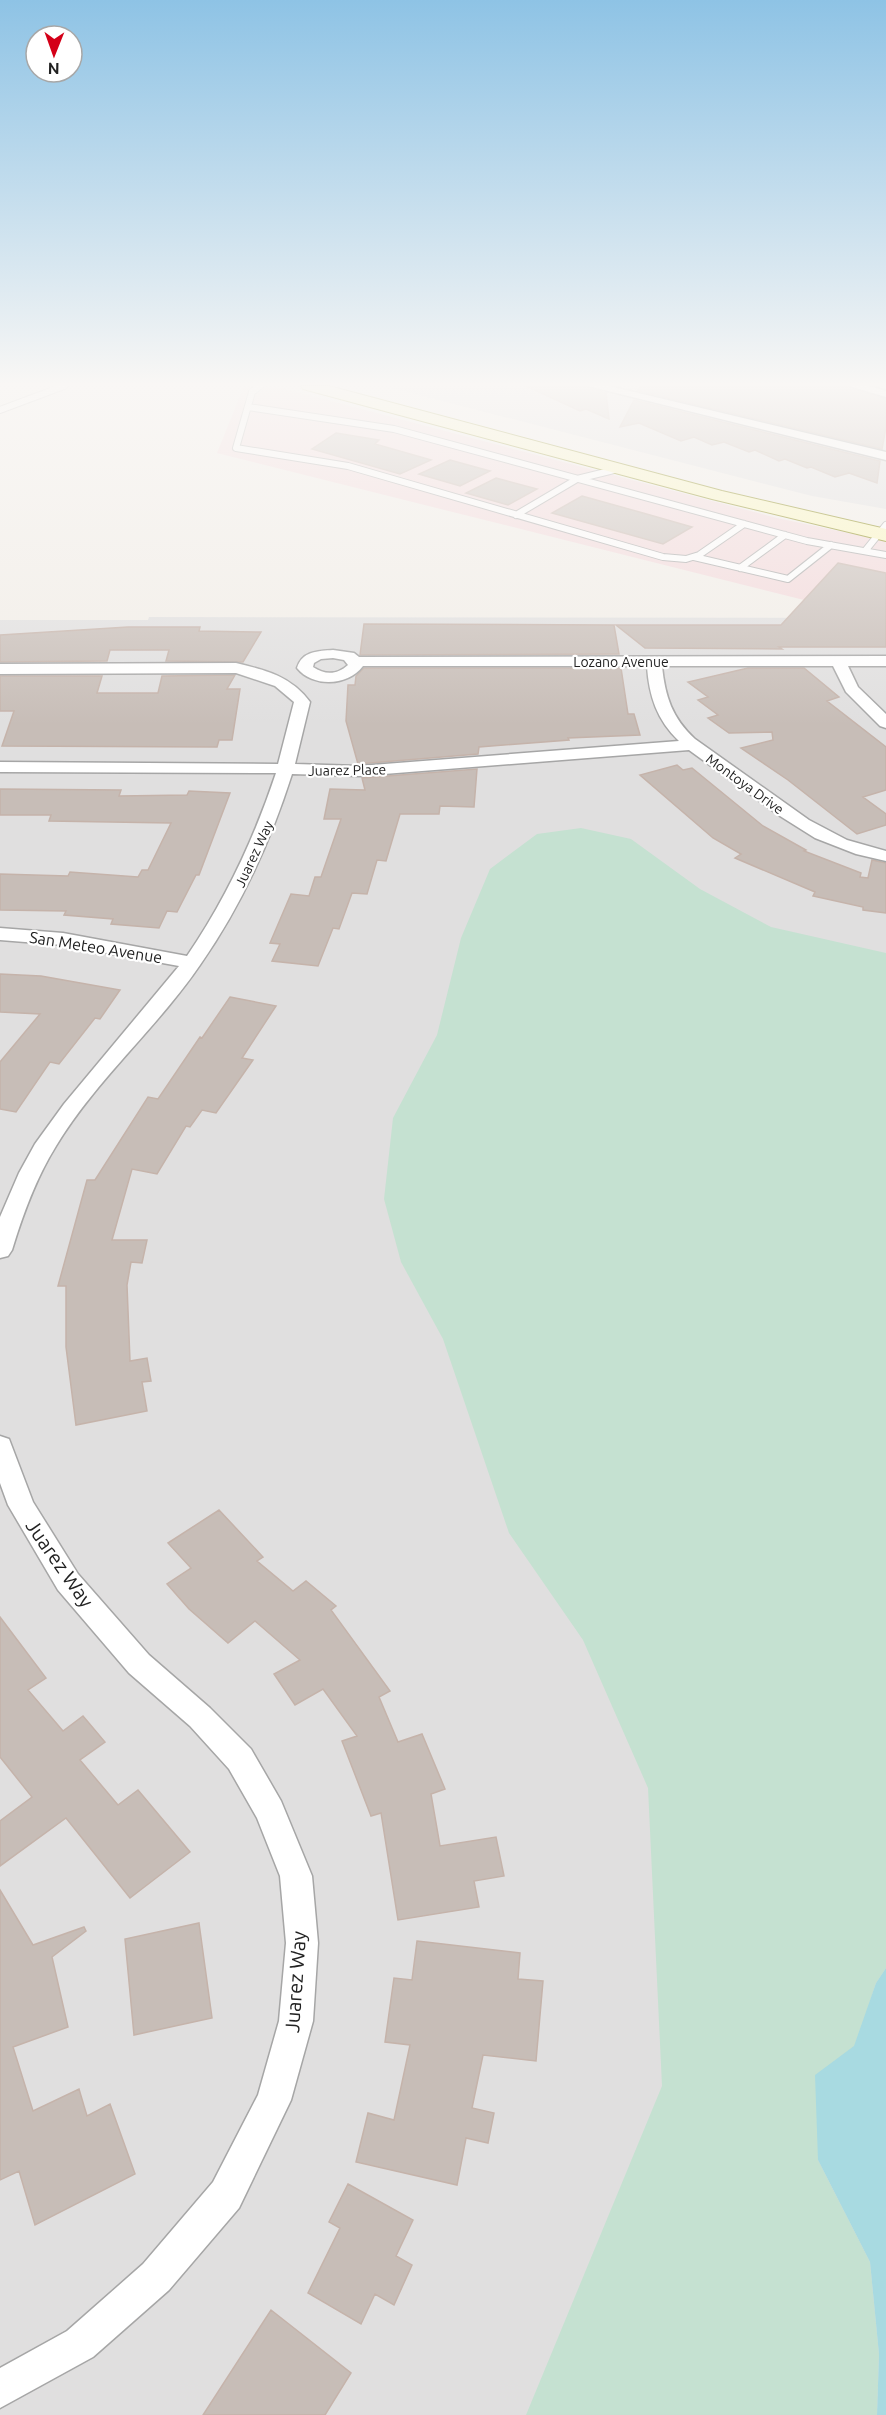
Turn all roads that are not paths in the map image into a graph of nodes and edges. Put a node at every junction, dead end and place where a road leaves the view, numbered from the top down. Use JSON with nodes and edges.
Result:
{"nodes":[{"id":1,"x":460,"y":499,"type":"edge"},
{"id":2,"x":544,"y":499,"type":"edge"},
{"id":3,"x":650,"y":499,"type":"edge"},
{"id":4,"x":752,"y":499,"type":"edge"},
{"id":5,"x":777,"y":499,"type":"edge"},
{"id":6,"x":516,"y":515,"type":"junction"},
{"id":7,"x":744,"y":524,"type":"junction"},
{"id":8,"x":884,"y":528,"type":"edge"},
{"id":9,"x":785,"y":535,"type":"junction"},
{"id":10,"x":831,"y":545,"type":"junction"},
{"id":11,"x":865,"y":551,"type":"junction"},
{"id":12,"x":886,"y":555,"type":"edge"},
{"id":13,"x":694,"y":556,"type":"junction"},
{"id":14,"x":740,"y":568,"type":"junction"},
{"id":15,"x":838,"y":661,"type":"junction"},
{"id":16,"x":886,"y":661,"type":"edge"},
{"id":17,"x":355,"y":662,"type":"dead end"},
{"id":18,"x":654,"y":662,"type":"junction"},
{"id":19,"x":0,"y":669,"type":"edge"},
{"id":20,"x":886,"y":723,"type":"edge"},
{"id":21,"x":693,"y":745,"type":"junction"},
{"id":22,"x":0,"y":767,"type":"edge"},
{"id":23,"x":285,"y":770,"type":"junction"},
{"id":24,"x":886,"y":856,"type":"edge"},
{"id":25,"x":0,"y":934,"type":"edge"},
{"id":26,"x":192,"y":963,"type":"junction"},
{"id":27,"x":0,"y":1250,"type":"edge"},
{"id":28,"x":0,"y":1446,"type":"edge"},
{"id":29,"x":0,"y":2389,"type":"edge"}],
"edges":[{"from":1,"to":6,"type":"lane"},
{"from":2,"to":6,"type":"lane"},
{"from":3,"to":7,"type":"lane"},
{"from":4,"to":8,"type":"main road"},
{"from":5,"to":8,"type":"main road"},
{"from":6,"to":13,"type":"lane"},
{"from":7,"to":9,"type":"lane"},
{"from":7,"to":13,"type":"lane"},
{"from":8,"to":11,"type":"lane"},
{"from":9,"to":10,"type":"lane"},
{"from":9,"to":14,"type":"lane"},
{"from":10,"to":11,"type":"lane"},
{"from":10,"to":14,"type":"lane"},
{"from":11,"to":12,"type":"lane"},
{"from":13,"to":14,"type":"lane"},
{"from":15,"to":16,"type":"street","name":"Lozano Avenue"},
{"from":15,"to":18,"type":"street","name":"Lozano Avenue"},
{"from":15,"to":20,"type":"street"},
{"from":17,"to":18,"type":"street","name":"Lozano Avenue"},
{"from":18,"to":21,"type":"street","name":"Montoya Drive"},
{"from":19,"to":23,"type":"street","name":"Juarez Way"},
{"from":21,"to":23,"type":"street","name":"Juarez Place"},
{"from":21,"to":24,"type":"street","name":"Montoya Drive"},
{"from":22,"to":23,"type":"street","name":"Juarez Place"},
{"from":23,"to":26,"type":"street","name":"Juarez Way"},
{"from":25,"to":26,"type":"street","name":"San Meteo Avenue"},
{"from":26,"to":27,"type":"street","name":"Juarez Way"},
{"from":28,"to":29,"type":"street","name":"Juarez Way"}]}
